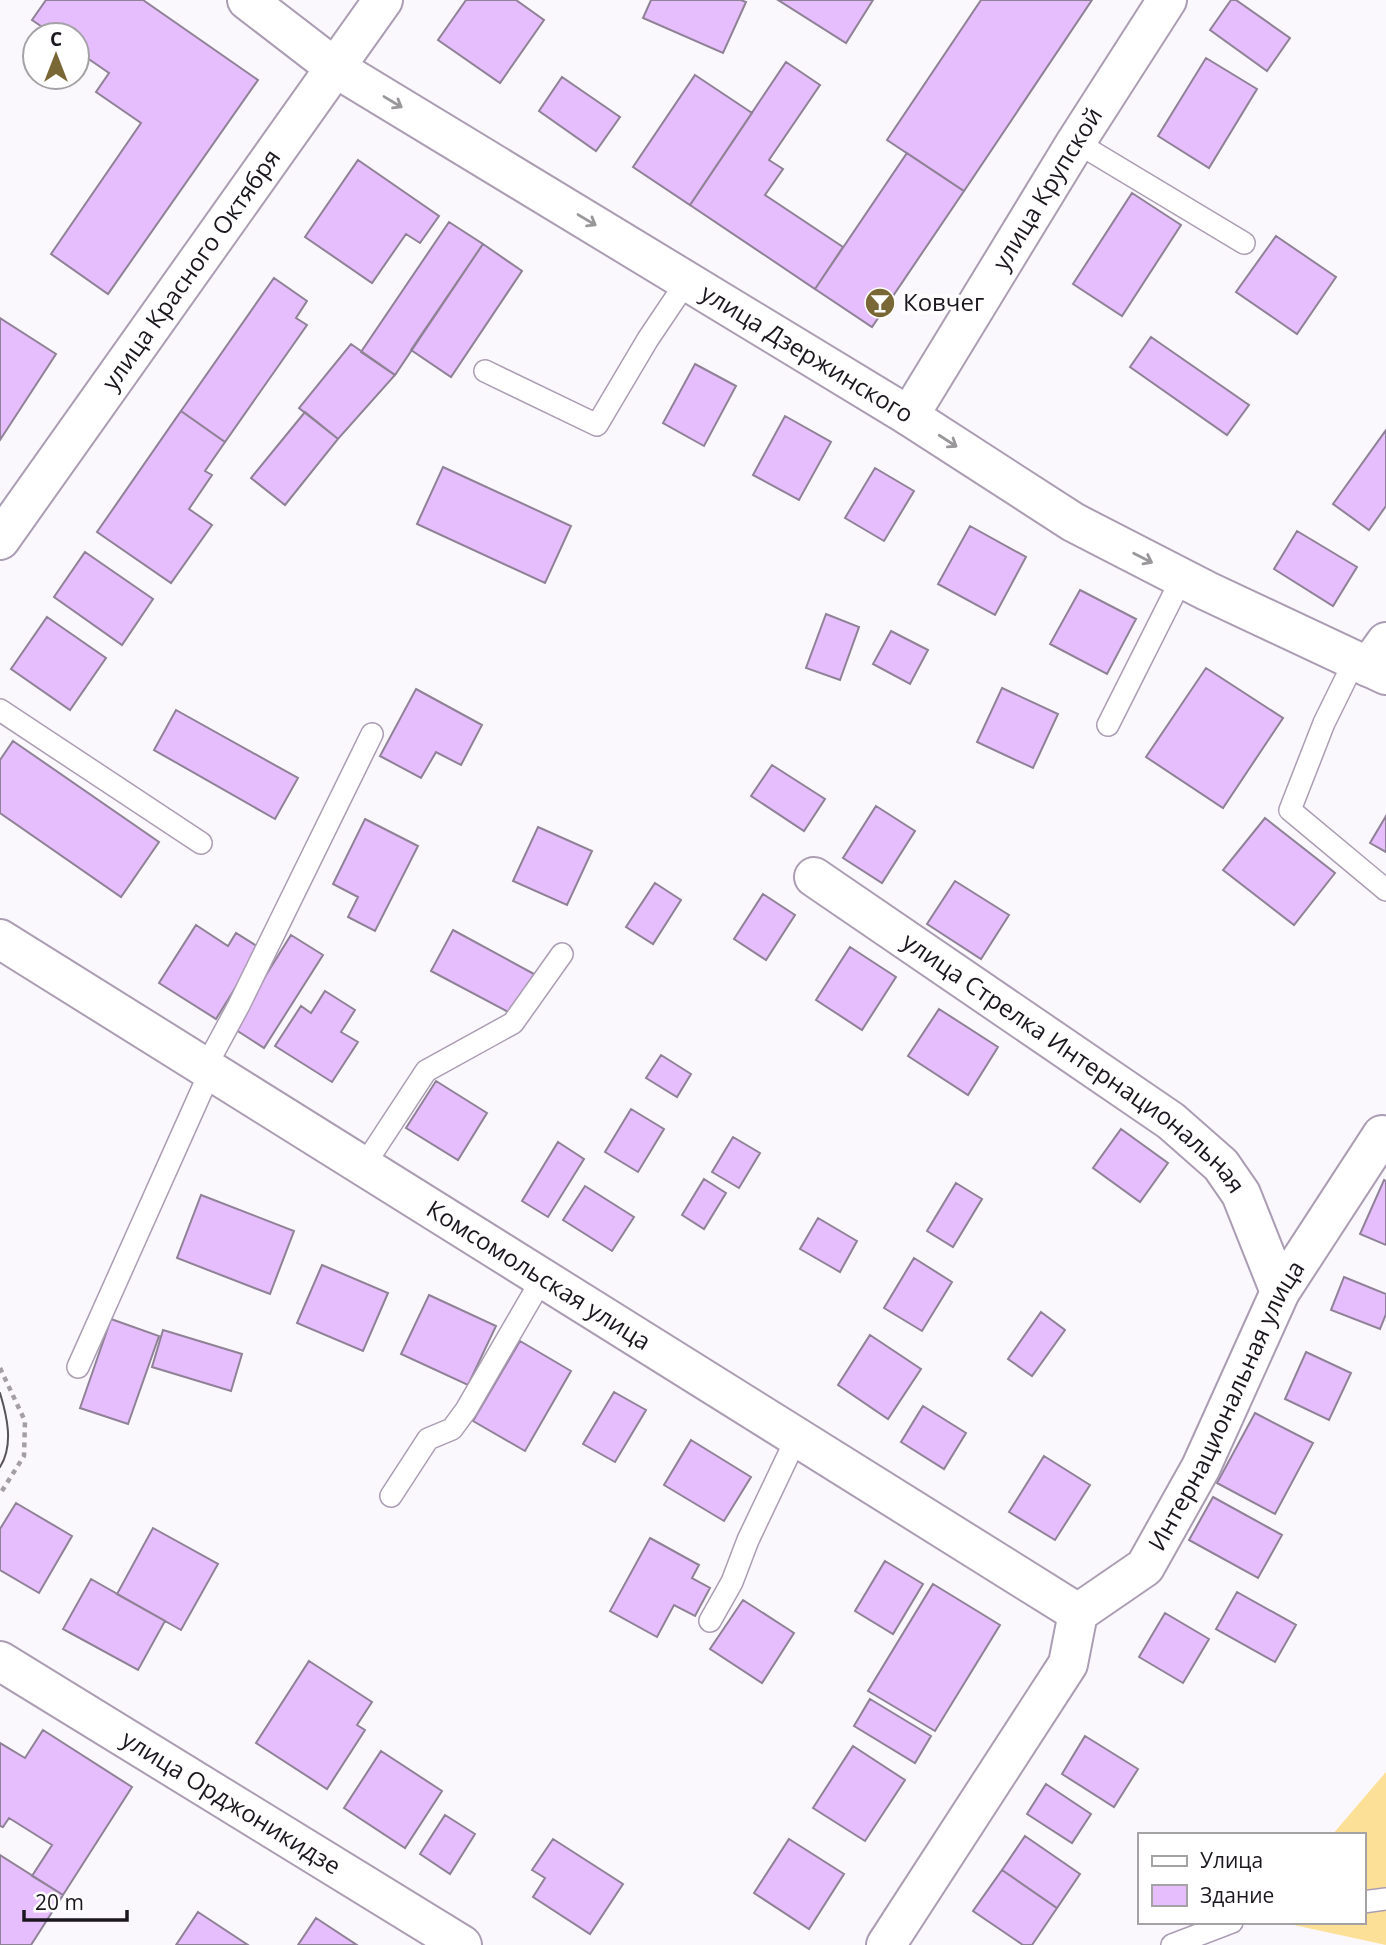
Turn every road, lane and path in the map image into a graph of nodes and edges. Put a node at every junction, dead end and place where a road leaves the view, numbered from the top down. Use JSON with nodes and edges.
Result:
{"nodes":[{"id":1,"x":247,"y":0,"type":"edge"},
{"id":2,"x":383,"y":0,"type":"edge"},
{"id":3,"x":1167,"y":0,"type":"edge"},
{"id":4,"x":334,"y":67,"type":"junction"},
{"id":5,"x":1076,"y":142,"type":"junction"},
{"id":6,"x":1244,"y":243,"type":"dead end"},
{"id":7,"x":687,"y":281,"type":"junction"},
{"id":8,"x":485,"y":372,"type":"dead end"},
{"id":9,"x":909,"y":416,"type":"junction"},
{"id":10,"x":0,"y":540,"type":"edge"},
{"id":11,"x":1182,"y":578,"type":"junction"},
{"id":12,"x":1374,"y":661,"type":"edge"},
{"id":13,"x":0,"y":710,"type":"edge"},
{"id":14,"x":1108,"y":725,"type":"dead end"},
{"id":15,"x":372,"y":734,"type":"dead end"},
{"id":16,"x":201,"y":843,"type":"dead end"},
{"id":17,"x":814,"y":877,"type":"dead end"},
{"id":18,"x":1386,"y":890,"type":"edge"},
{"id":19,"x":0,"y":939,"type":"edge"},
{"id":20,"x":562,"y":954,"type":"dead end"},
{"id":21,"x":207,"y":1070,"type":"junction"},
{"id":22,"x":1382,"y":1135,"type":"dead end"},
{"id":23,"x":363,"y":1167,"type":"junction"},
{"id":24,"x":542,"y":1279,"type":"junction"},
{"id":25,"x":1280,"y":1292,"type":"junction"},
{"id":26,"x":78,"y":1367,"type":"dead end"},
{"id":27,"x":0,"y":1368,"type":"edge"},
{"id":28,"x":797,"y":1437,"type":"junction"},
{"id":29,"x":0,"y":1494,"type":"edge"},
{"id":30,"x":391,"y":1496,"type":"dead end"},
{"id":31,"x":1078,"y":1613,"type":"junction"},
{"id":32,"x":710,"y":1621,"type":"dead end"},
{"id":33,"x":0,"y":1661,"type":"edge"},
{"id":34,"x":1386,"y":1899,"type":"edge"},
{"id":35,"x":1365,"y":1902,"type":"edge"},
{"id":36,"x":1227,"y":1924,"type":"edge"},
{"id":37,"x":892,"y":1943,"type":"edge"},
{"id":38,"x":462,"y":1945,"type":"edge"},
{"id":39,"x":1172,"y":1945,"type":"edge"}],
"edges":[{"from":1,"to":4,"type":"street","name":"улица Дзержинского"},
{"from":2,"to":4,"type":"street","name":"улица Красного Октября"},
{"from":3,"to":5,"type":"street","name":"улица Крупской"},
{"from":4,"to":7,"type":"street","name":"улица Дзержинского","one_way":true},
{"from":4,"to":10,"type":"street","name":"улица Красного Октября"},
{"from":5,"to":6,"type":"lane"},
{"from":5,"to":9,"type":"street","name":"улица Крупской"},
{"from":7,"to":8,"type":"lane"},
{"from":7,"to":9,"type":"street","name":"улица Дзержинского"},
{"from":9,"to":11,"type":"street","name":"улица Дзержинского","one_way":true},
{"from":11,"to":12,"type":"street","name":"улица Дзержинского"},
{"from":11,"to":14,"type":"lane"},
{"from":12,"to":18,"type":"lane"},
{"from":13,"to":16,"type":"lane"},
{"from":15,"to":21,"type":"lane"},
{"from":17,"to":25,"type":"street","name":"улица Стрелка Интернациональная"},
{"from":19,"to":21,"type":"street","name":"Комсомольская улица"},
{"from":20,"to":23,"type":"lane"},
{"from":21,"to":23,"type":"street","name":"Комсомольская улица"},
{"from":21,"to":26,"type":"lane"},
{"from":22,"to":25,"type":"street","name":"Интернациональная улица"},
{"from":23,"to":24,"type":"street","name":"Комсомольская улица"},
{"from":24,"to":28,"type":"street","name":"Комсомольская улица"},
{"from":24,"to":30,"type":"lane"},
{"from":25,"to":31,"type":"street","name":"Интернациональная улица"},
{"from":27,"to":29,"type":"path"},
{"from":28,"to":31,"type":"street","name":"Комсомольская улица"},
{"from":28,"to":32,"type":"lane"},
{"from":31,"to":37,"type":"street"},
{"from":33,"to":38,"type":"street","name":"улица Орджоникидзе"},
{"from":34,"to":35,"type":"lane"},
{"from":36,"to":39,"type":"lane"}]}
